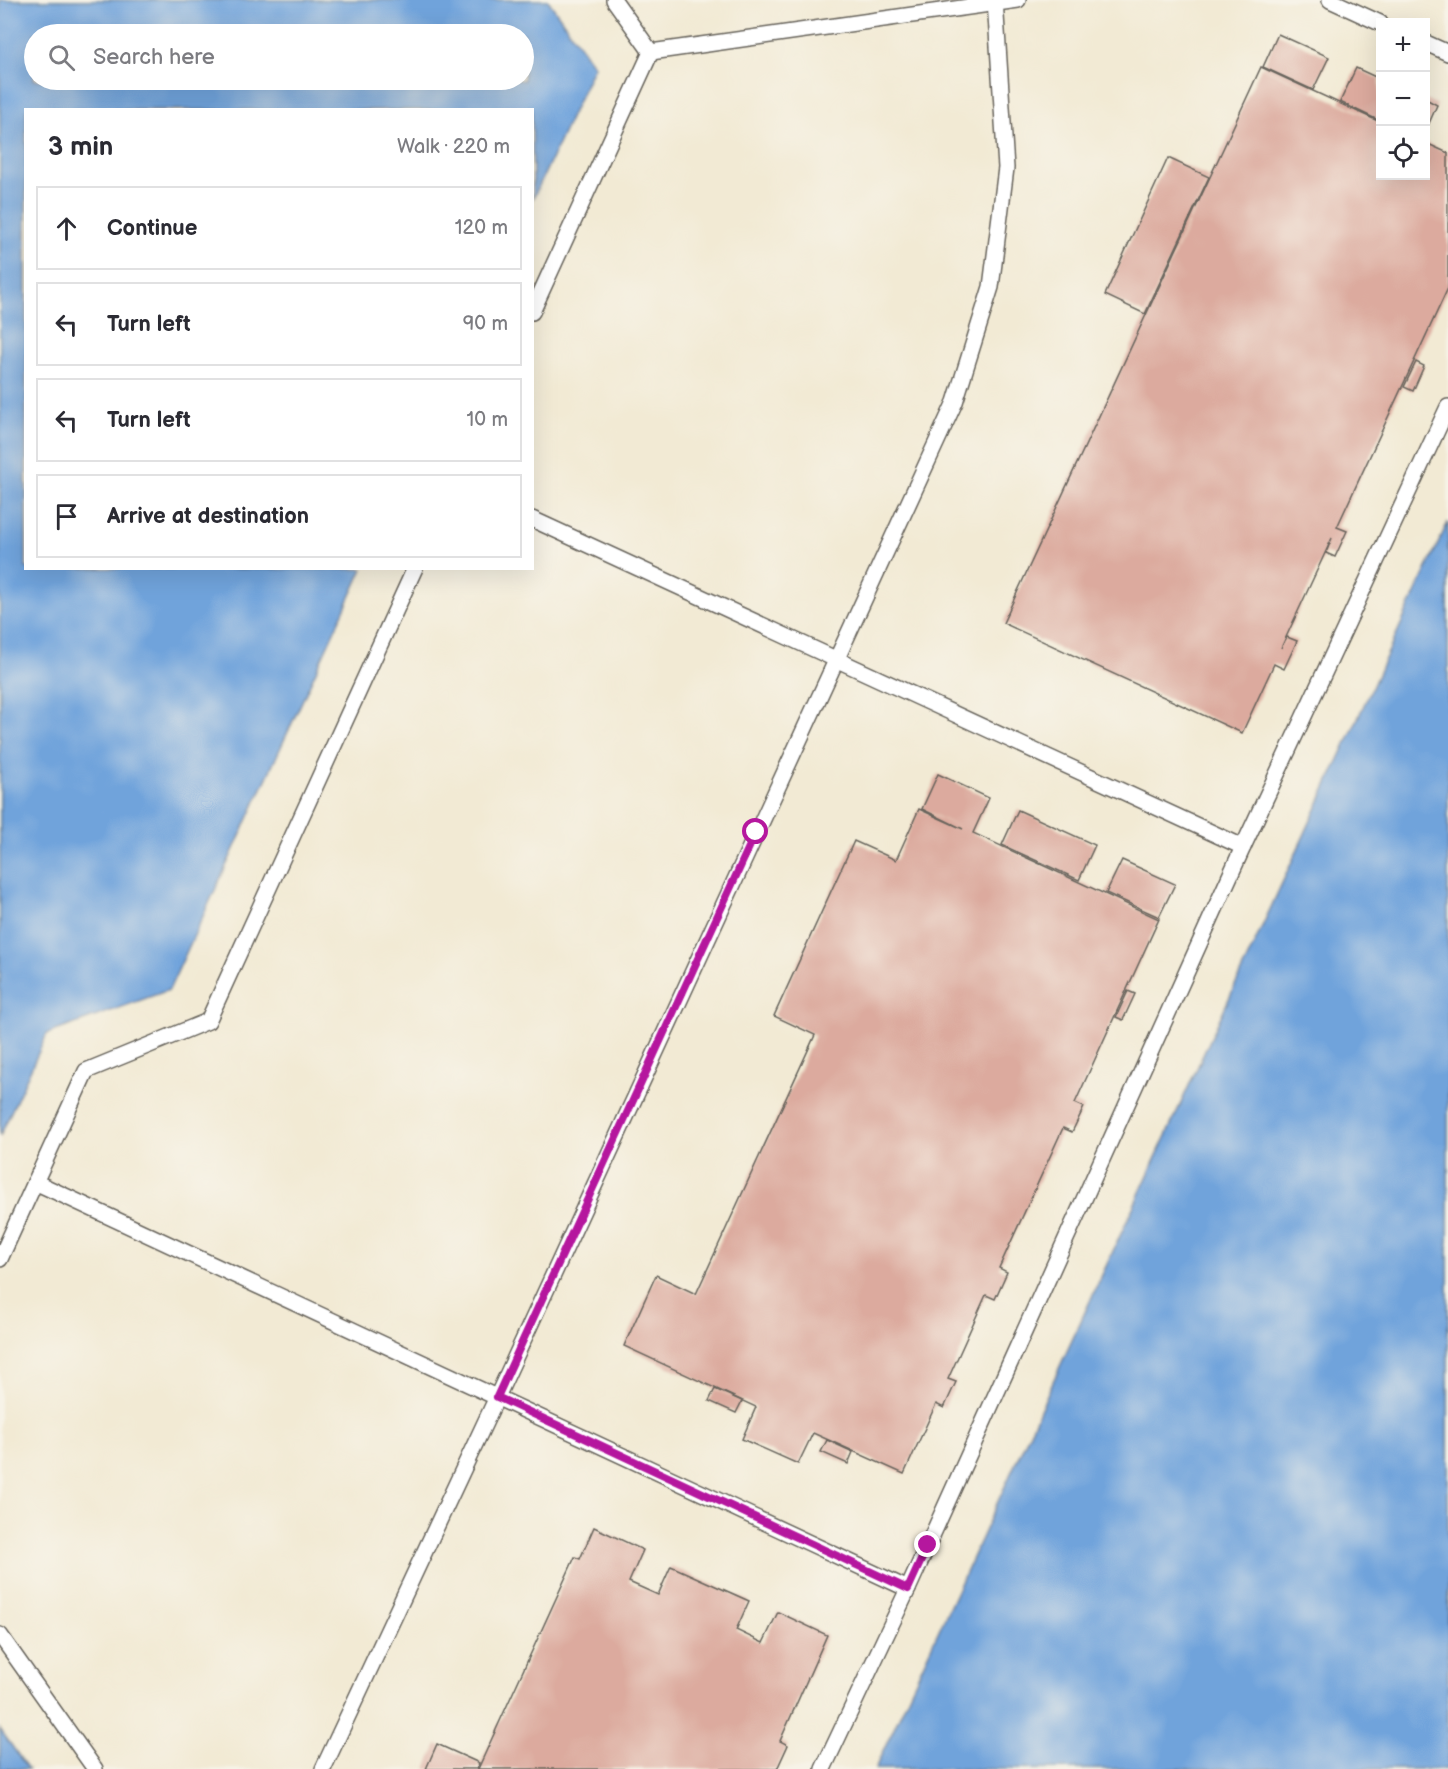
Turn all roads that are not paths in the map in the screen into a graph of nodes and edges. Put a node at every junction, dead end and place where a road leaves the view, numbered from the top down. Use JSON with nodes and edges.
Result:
{"nodes":[{"id":1,"x":614,"y":0,"type":"edge"},
{"id":2,"x":1018,"y":0,"type":"edge"},
{"id":3,"x":1330,"y":0,"type":"edge"},
{"id":4,"x":995,"y":2,"type":"edge"},
{"id":5,"x":1376,"y":21,"type":"edge"},
{"id":6,"x":1430,"y":45,"type":"edge"},
{"id":7,"x":651,"y":52,"type":"junction"},
{"id":8,"x":1448,"y":53,"type":"edge"},
{"id":9,"x":534,"y":308,"type":"edge"},
{"id":10,"x":1448,"y":408,"type":"edge"},
{"id":11,"x":534,"y":520,"type":"edge"},
{"id":12,"x":414,"y":570,"type":"edge"},
{"id":13,"x":836,"y":658,"type":"junction"},
{"id":14,"x":1243,"y":847,"type":"junction"},
{"id":15,"x":36,"y":1182,"type":"junction"},
{"id":16,"x":0,"y":1259,"type":"edge"},
{"id":17,"x":497,"y":1397,"type":"junction"},
{"id":18,"x":908,"y":1589,"type":"junction"},
{"id":19,"x":0,"y":1635,"type":"edge"},
{"id":20,"x":95,"y":1769,"type":"edge"},
{"id":21,"x":323,"y":1769,"type":"edge"},
{"id":22,"x":823,"y":1769,"type":"edge"}],
"edges":[{"from":1,"to":7,"type":"lane"},
{"from":2,"to":4,"type":"lane"},
{"from":3,"to":5,"type":"lane"},
{"from":4,"to":7,"type":"lane"},
{"from":4,"to":13,"type":"lane"},
{"from":6,"to":8,"type":"lane"},
{"from":7,"to":9,"type":"lane"},
{"from":10,"to":14,"type":"lane"},
{"from":11,"to":13,"type":"lane"},
{"from":12,"to":15,"type":"lane"},
{"from":13,"to":14,"type":"lane"},
{"from":13,"to":17,"type":"lane"},
{"from":14,"to":18,"type":"lane"},
{"from":15,"to":16,"type":"lane"},
{"from":15,"to":17,"type":"lane"},
{"from":17,"to":18,"type":"lane"},
{"from":17,"to":21,"type":"lane"},
{"from":18,"to":22,"type":"lane"},
{"from":19,"to":20,"type":"lane"}]}
